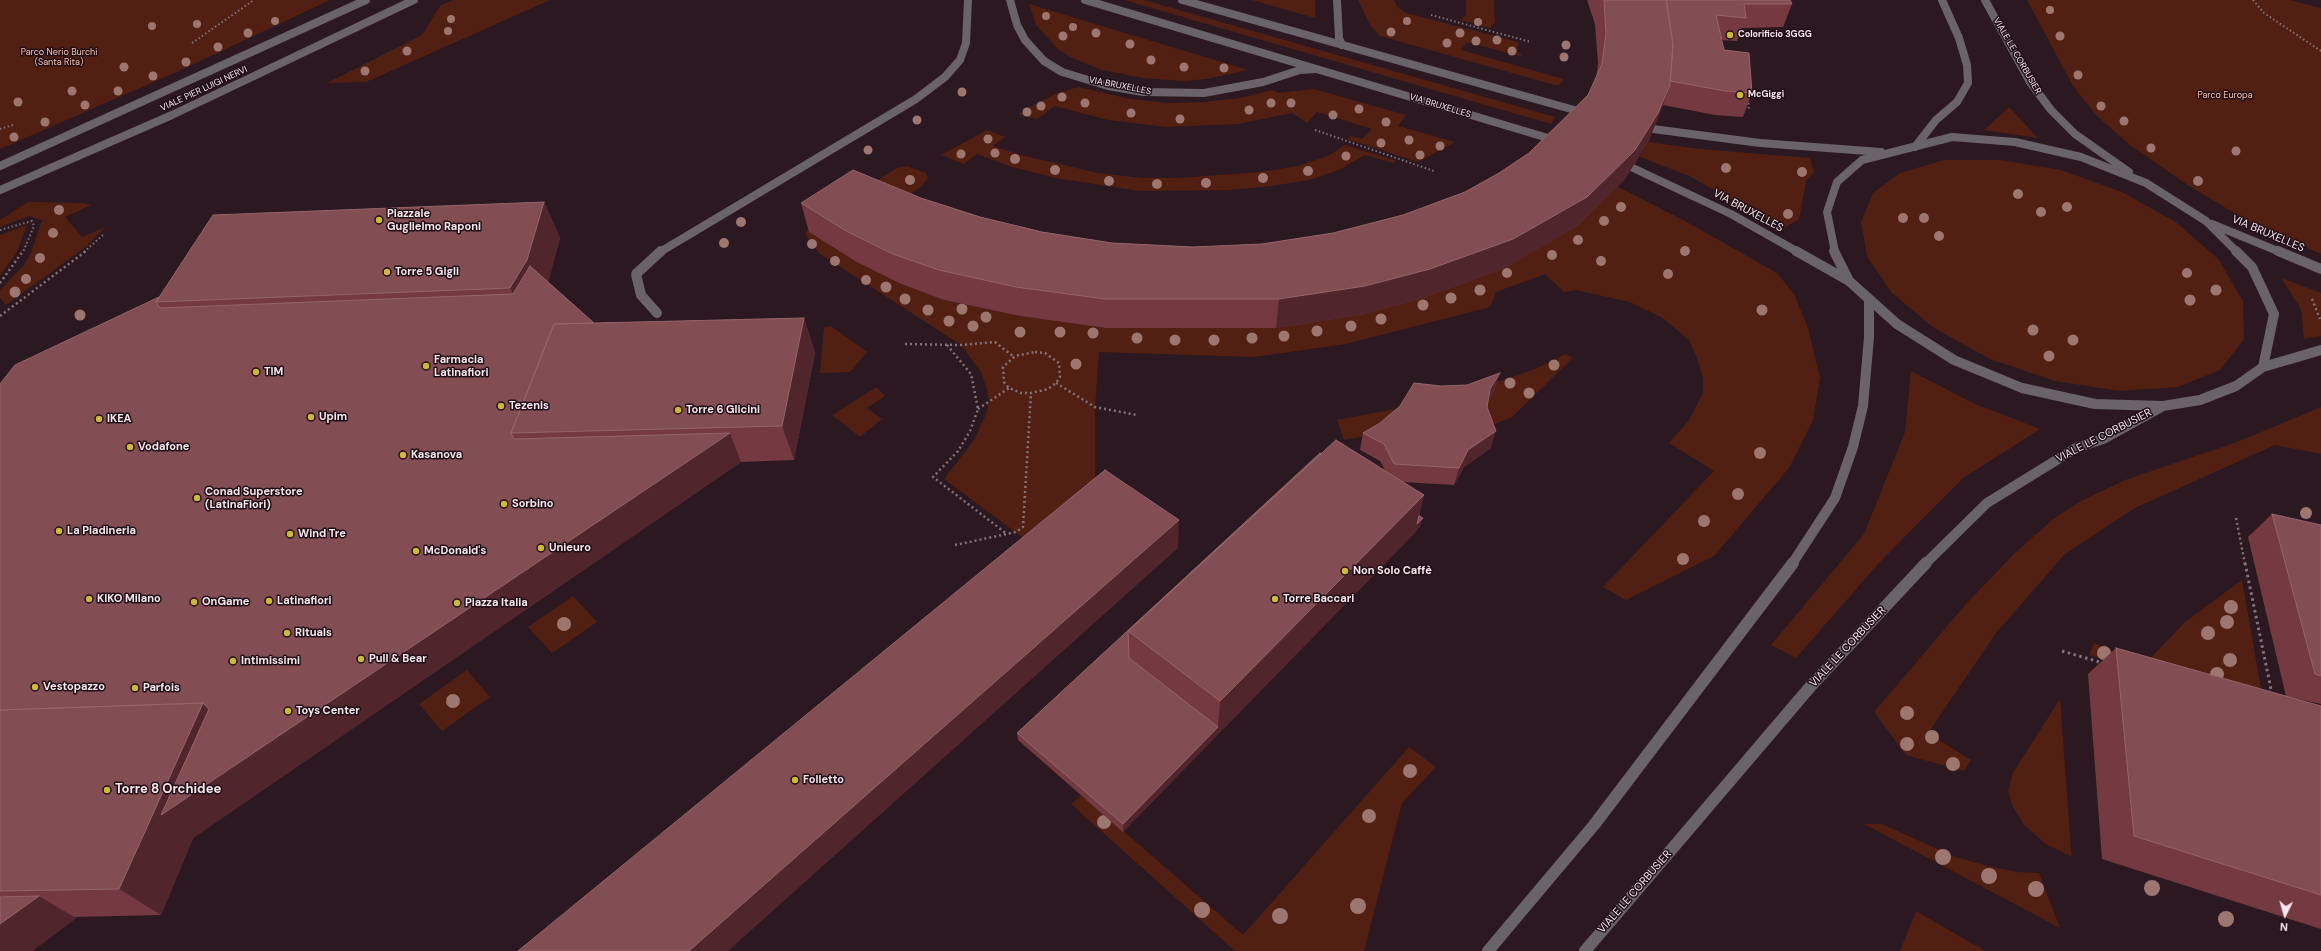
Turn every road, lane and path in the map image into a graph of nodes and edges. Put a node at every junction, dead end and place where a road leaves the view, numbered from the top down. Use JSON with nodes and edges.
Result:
{"nodes":[{"id":1,"x":366,"y":0,"type":"edge"},
{"id":2,"x":414,"y":0,"type":"edge"},
{"id":3,"x":968,"y":0,"type":"edge"},
{"id":4,"x":1010,"y":0,"type":"edge"},
{"id":5,"x":1085,"y":0,"type":"edge"},
{"id":6,"x":1182,"y":0,"type":"edge"},
{"id":7,"x":1338,"y":0,"type":"edge"},
{"id":8,"x":1942,"y":0,"type":"edge"},
{"id":9,"x":1985,"y":0,"type":"edge"},
{"id":10,"x":2253,"y":0,"type":"edge"},
{"id":11,"x":1431,"y":15,"type":"dead end"},
{"id":12,"x":1531,"y":42,"type":"dead end"},
{"id":13,"x":1342,"y":45,"type":"junction"},
{"id":14,"x":2321,"y":51,"type":"edge"},
{"id":15,"x":1316,"y":69,"type":"junction"},
{"id":16,"x":1748,"y":95,"type":"edge"},
{"id":17,"x":1585,"y":113,"type":"edge"},
{"id":18,"x":1750,"y":116,"type":"edge"},
{"id":19,"x":1654,"y":129,"type":"edge"},
{"id":20,"x":1315,"y":130,"type":"dead end"},
{"id":21,"x":1563,"y":143,"type":"edge"},
{"id":22,"x":1915,"y":147,"type":"junction"},
{"id":23,"x":1889,"y":153,"type":"junction"},
{"id":24,"x":0,"y":166,"type":"edge"},
{"id":25,"x":1632,"y":168,"type":"edge"},
{"id":26,"x":1434,"y":171,"type":"dead end"},
{"id":27,"x":2146,"y":183,"type":"junction"},
{"id":28,"x":0,"y":190,"type":"edge"},
{"id":29,"x":2206,"y":221,"type":"junction"},
{"id":30,"x":0,"y":230,"type":"edge"},
{"id":31,"x":104,"y":234,"type":"dead end"},
{"id":32,"x":2321,"y":269,"type":"edge"},
{"id":33,"x":1849,"y":281,"type":"junction"},
{"id":34,"x":0,"y":283,"type":"edge"},
{"id":35,"x":2310,"y":293,"type":"dead end"},
{"id":36,"x":1869,"y":301,"type":"junction"},
{"id":37,"x":657,"y":313,"type":"dead end"},
{"id":38,"x":0,"y":316,"type":"edge"},
{"id":39,"x":2321,"y":323,"type":"edge"},
{"id":40,"x":905,"y":344,"type":"dead end"},
{"id":41,"x":947,"y":345,"type":"junction"},
{"id":42,"x":2321,"y":350,"type":"edge"},
{"id":43,"x":1014,"y":357,"type":"junction"},
{"id":44,"x":2263,"y":367,"type":"junction"},
{"id":45,"x":1056,"y":384,"type":"junction"},
{"id":46,"x":1009,"y":388,"type":"junction"},
{"id":47,"x":1031,"y":394,"type":"junction"},
{"id":48,"x":2163,"y":406,"type":"junction"},
{"id":49,"x":978,"y":409,"type":"junction"},
{"id":50,"x":1137,"y":415,"type":"dead end"},
{"id":51,"x":2236,"y":518,"type":"dead end"},
{"id":52,"x":1007,"y":534,"type":"junction"},
{"id":53,"x":955,"y":545,"type":"dead end"},
{"id":54,"x":2062,"y":651,"type":"dead end"},
{"id":55,"x":2108,"y":664,"type":"dead end"},
{"id":56,"x":2272,"y":696,"type":"edge"},
{"id":57,"x":1488,"y":951,"type":"edge"},
{"id":58,"x":1585,"y":951,"type":"edge"}],
"edges":[{"from":1,"to":24,"type":"street","name":"VIALE PIER LUIGI NERVI"},
{"from":2,"to":28,"type":"street","name":"VIALE PIER LUIGI NERVI"},
{"from":3,"to":37,"type":"street"},
{"from":4,"to":15,"type":"street","name":"VIA BRUXELLES"},
{"from":5,"to":15,"type":"street","name":"VIA BRUXELLES"},
{"from":6,"to":13,"type":"street"},
{"from":7,"to":13,"type":"street"},
{"from":8,"to":22,"type":"street"},
{"from":9,"to":27,"type":"street","name":"VIALE LE CORBUSIER"},
{"from":10,"to":14,"type":"path"},
{"from":11,"to":12,"type":"path"},
{"from":13,"to":17,"type":"street"},
{"from":15,"to":21,"type":"street","name":"VIA BRUXELLES"},
{"from":16,"to":18,"type":"path"},
{"from":19,"to":23,"type":"street"},
{"from":20,"to":26,"type":"path"},
{"from":22,"to":23,"type":"street"},
{"from":22,"to":27,"type":"street"},
{"from":23,"to":33,"type":"street"},
{"from":25,"to":33,"type":"street","name":"VIA BRUXELLES"},
{"from":27,"to":29,"type":"street"},
{"from":29,"to":32,"type":"street","name":"VIA BRUXELLES"},
{"from":29,"to":44,"type":"street"},
{"from":30,"to":34,"type":"path"},
{"from":31,"to":38,"type":"path"},
{"from":33,"to":36,"type":"street"},
{"from":35,"to":39,"type":"path"},
{"from":36,"to":48,"type":"street"},
{"from":36,"to":57,"type":"street"},
{"from":40,"to":41,"type":"path"},
{"from":41,"to":43,"type":"path"},
{"from":41,"to":49,"type":"path"},
{"from":42,"to":44,"type":"street"},
{"from":43,"to":45,"type":"path"},
{"from":43,"to":46,"type":"path"},
{"from":44,"to":48,"type":"street"},
{"from":45,"to":47,"type":"path"},
{"from":45,"to":50,"type":"path"},
{"from":46,"to":47,"type":"path"},
{"from":46,"to":49,"type":"path"},
{"from":47,"to":52,"type":"path"},
{"from":48,"to":58,"type":"street","name":"VIALE LE CORBUSIER"},
{"from":49,"to":52,"type":"path"},
{"from":51,"to":56,"type":"path"},
{"from":52,"to":53,"type":"path"},
{"from":54,"to":55,"type":"path"}]}
